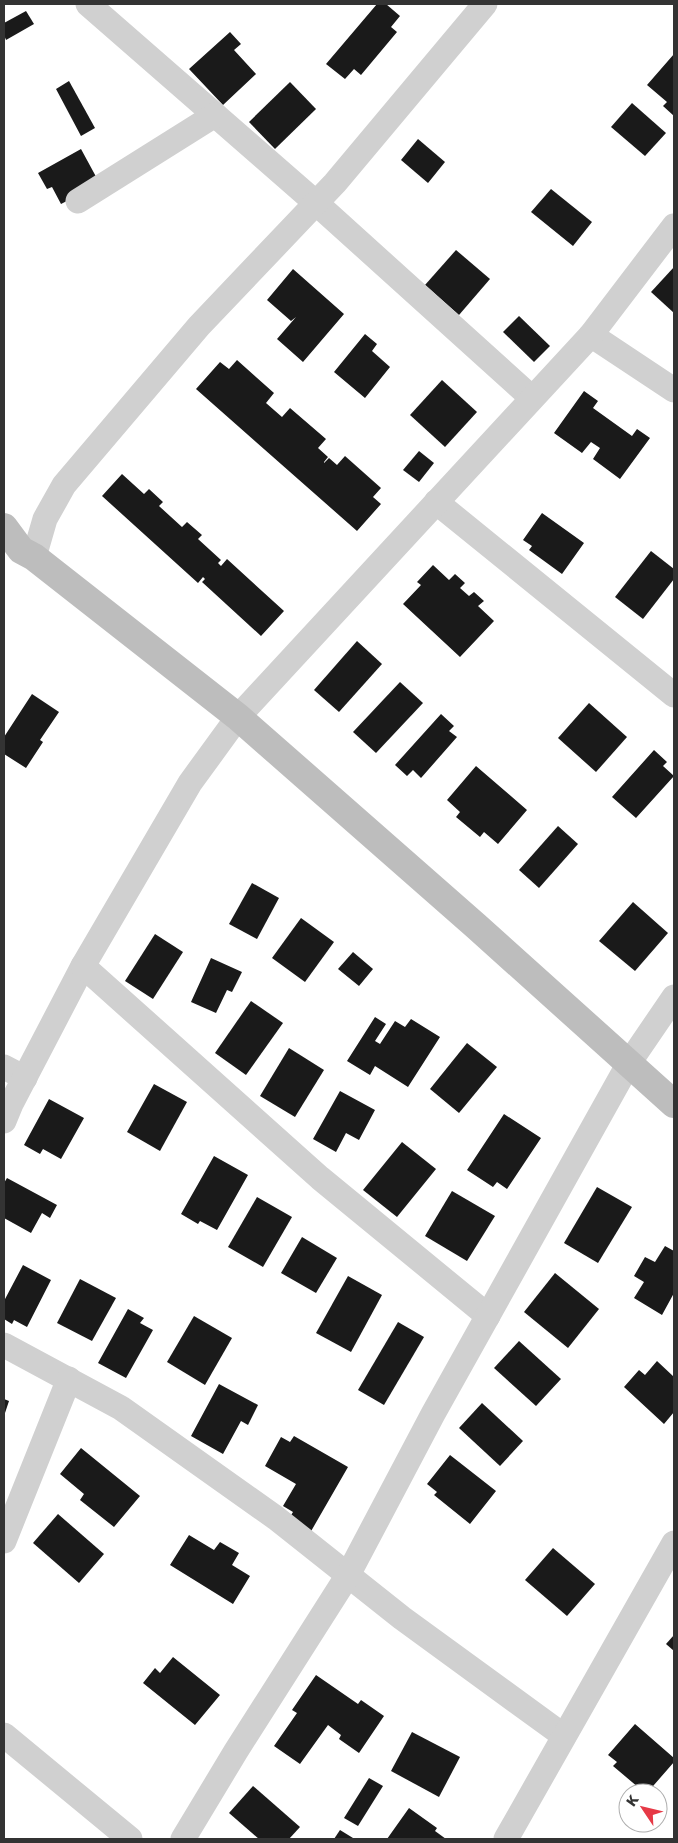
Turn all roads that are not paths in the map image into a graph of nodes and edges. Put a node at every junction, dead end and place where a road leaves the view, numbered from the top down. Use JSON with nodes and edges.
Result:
{"nodes":[{"id":1,"x":88,"y":4,"type":"edge"},
{"id":2,"x":485,"y":4,"type":"edge"},
{"id":3,"x":215,"y":114,"type":"junction"},
{"id":4,"x":78,"y":200,"type":"dead end"},
{"id":5,"x":316,"y":203,"type":"junction"},
{"id":6,"x":674,"y":226,"type":"edge"},
{"id":7,"x":590,"y":335,"type":"junction"},
{"id":8,"x":674,"y":390,"type":"edge"},
{"id":9,"x":532,"y":398,"type":"junction"},
{"id":10,"x":436,"y":502,"type":"junction"},
{"id":11,"x":4,"y":527,"type":"edge"},
{"id":12,"x":20,"y":554,"type":"edge"},
{"id":13,"x":674,"y":695,"type":"edge"},
{"id":14,"x":238,"y":717,"type":"junction"},
{"id":15,"x":83,"y":966,"type":"junction"},
{"id":16,"x":674,"y":997,"type":"edge"},
{"id":17,"x":629,"y":1063,"type":"junction"},
{"id":18,"x":14,"y":1072,"type":"edge"},
{"id":19,"x":674,"y":1104,"type":"edge"},
{"id":20,"x":4,"y":1121,"type":"edge"},
{"id":21,"x":488,"y":1316,"type":"junction"},
{"id":22,"x":4,"y":1345,"type":"edge"},
{"id":23,"x":68,"y":1380,"type":"junction"},
{"id":24,"x":4,"y":1541,"type":"edge"},
{"id":25,"x":673,"y":1551,"type":"edge"},
{"id":26,"x":348,"y":1575,"type":"junction"},
{"id":27,"x":4,"y":1735,"type":"edge"},
{"id":28,"x":564,"y":1736,"type":"junction"},
{"id":29,"x":130,"y":1839,"type":"edge"},
{"id":30,"x":183,"y":1839,"type":"edge"},
{"id":31,"x":506,"y":1839,"type":"edge"}],
"edges":[{"from":1,"to":3,"type":"street"},
{"from":2,"to":5,"type":"street"},
{"from":3,"to":4,"type":"street"},
{"from":3,"to":5,"type":"street"},
{"from":5,"to":9,"type":"street"},
{"from":5,"to":12,"type":"street"},
{"from":6,"to":7,"type":"street"},
{"from":7,"to":8,"type":"street"},
{"from":7,"to":9,"type":"street"},
{"from":9,"to":10,"type":"street"},
{"from":10,"to":13,"type":"street"},
{"from":10,"to":14,"type":"street"},
{"from":11,"to":12,"type":"street"},
{"from":12,"to":14,"type":"street"},
{"from":14,"to":15,"type":"street"},
{"from":14,"to":17,"type":"street"},
{"from":15,"to":18,"type":"street"},
{"from":15,"to":21,"type":"street"},
{"from":16,"to":17,"type":"street"},
{"from":17,"to":19,"type":"street"},
{"from":17,"to":21,"type":"street"},
{"from":18,"to":20,"type":"street"},
{"from":21,"to":26,"type":"street"},
{"from":22,"to":23,"type":"street"},
{"from":23,"to":24,"type":"street"},
{"from":23,"to":26,"type":"street"},
{"from":25,"to":28,"type":"street"},
{"from":26,"to":28,"type":"street"},
{"from":26,"to":30,"type":"street"},
{"from":27,"to":29,"type":"street"},
{"from":28,"to":31,"type":"street"}]}
